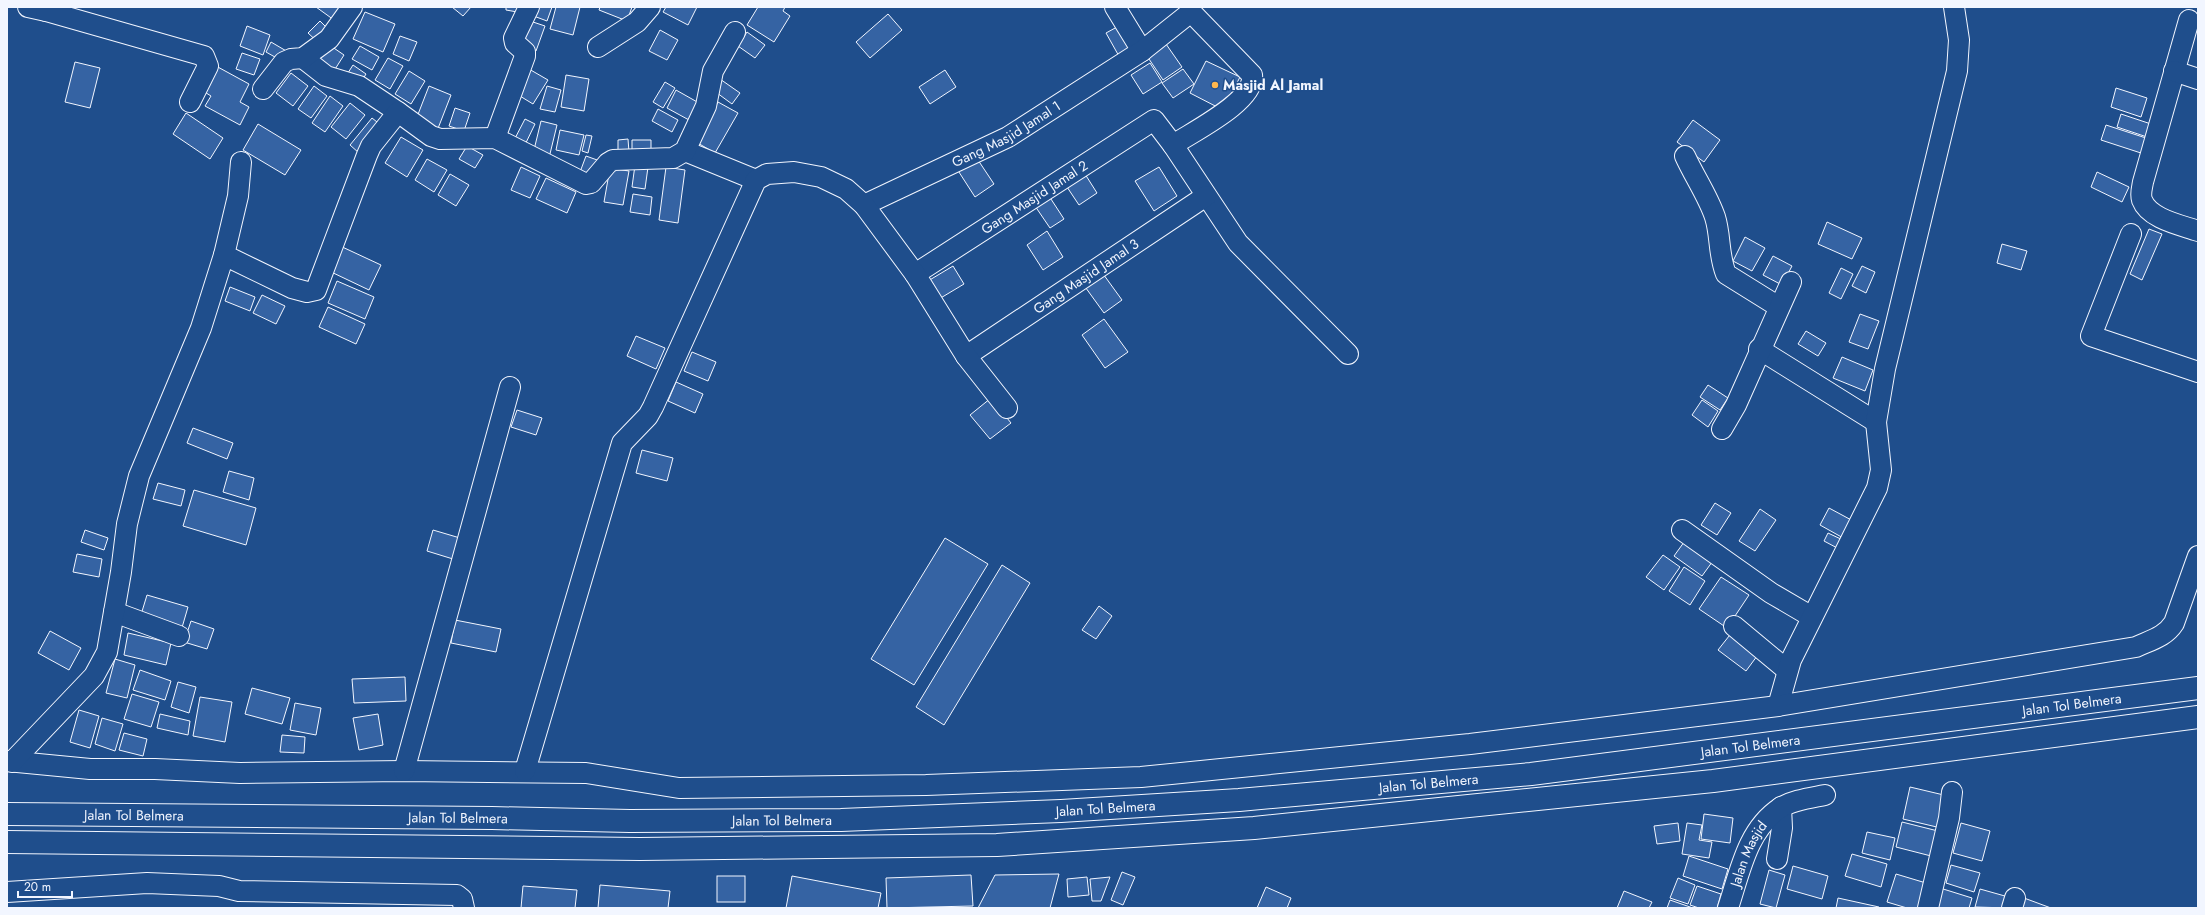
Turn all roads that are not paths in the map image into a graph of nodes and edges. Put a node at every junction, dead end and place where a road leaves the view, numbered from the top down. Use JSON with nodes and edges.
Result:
{"nodes":[{"id":1,"x":352,"y":7,"type":"edge"},
{"id":2,"x":529,"y":7,"type":"edge"},
{"id":3,"x":650,"y":7,"type":"edge"},
{"id":4,"x":1115,"y":7,"type":"edge"},
{"id":5,"x":1954,"y":7,"type":"edge"},
{"id":6,"x":41,"y":8,"type":"edge"},
{"id":7,"x":2189,"y":20,"type":"dead end"},
{"id":8,"x":735,"y":32,"type":"dead end"},
{"id":9,"x":598,"y":47,"type":"dead end"},
{"id":10,"x":1142,"y":51,"type":"junction"},
{"id":11,"x":303,"y":58,"type":"junction"},
{"id":12,"x":2174,"y":71,"type":"junction"},
{"id":13,"x":2198,"y":79,"type":"edge"},
{"id":14,"x":263,"y":88,"type":"dead end"},
{"id":15,"x":190,"y":102,"type":"dead end"},
{"id":16,"x":398,"y":112,"type":"junction"},
{"id":17,"x":495,"y":138,"type":"junction"},
{"id":18,"x":1173,"y":145,"type":"junction"},
{"id":19,"x":685,"y":151,"type":"junction"},
{"id":20,"x":1685,"y":156,"type":"dead end"},
{"id":21,"x":241,"y":162,"type":"dead end"},
{"id":22,"x":756,"y":180,"type":"junction"},
{"id":23,"x":1206,"y":196,"type":"junction"},
{"id":24,"x":864,"y":206,"type":"junction"},
{"id":25,"x":2198,"y":231,"type":"edge"},
{"id":26,"x":2131,"y":234,"type":"dead end"},
{"id":27,"x":224,"y":254,"type":"junction"},
{"id":28,"x":915,"y":274,"type":"junction"},
{"id":29,"x":1791,"y":282,"type":"dead end"},
{"id":30,"x":1779,"y":307,"type":"junction"},
{"id":31,"x":1759,"y":349,"type":"junction"},
{"id":32,"x":1348,"y":354,"type":"dead end"},
{"id":33,"x":966,"y":356,"type":"junction"},
{"id":34,"x":2198,"y":372,"type":"edge"},
{"id":35,"x":510,"y":386,"type":"dead end"},
{"id":36,"x":1007,"y":408,"type":"dead end"},
{"id":37,"x":1876,"y":422,"type":"junction"},
{"id":38,"x":1722,"y":429,"type":"dead end"},
{"id":39,"x":1682,"y":530,"type":"dead end"},
{"id":40,"x":2198,"y":556,"type":"edge"},
{"id":41,"x":114,"y":612,"type":"junction"},
{"id":42,"x":1812,"y":617,"type":"junction"},
{"id":43,"x":1734,"y":626,"type":"dead end"},
{"id":44,"x":179,"y":636,"type":"dead end"},
{"id":45,"x":1787,"y":670,"type":"junction"},
{"id":46,"x":2198,"y":688,"type":"edge"},
{"id":47,"x":1778,"y":706,"type":"junction"},
{"id":48,"x":2198,"y":717,"type":"edge"},
{"id":49,"x":10,"y":761,"type":"edge"},
{"id":50,"x":404,"y":771,"type":"junction"},
{"id":51,"x":525,"y":771,"type":"junction"},
{"id":52,"x":1952,"y":792,"type":"dead end"},
{"id":53,"x":1825,"y":795,"type":"dead end"},
{"id":54,"x":1781,"y":807,"type":"junction"},
{"id":55,"x":7,"y":814,"type":"edge"},
{"id":56,"x":7,"y":842,"type":"edge"},
{"id":57,"x":1777,"y":859,"type":"dead end"},
{"id":58,"x":7,"y":892,"type":"edge"},
{"id":59,"x":464,"y":908,"type":"edge"},
{"id":60,"x":1728,"y":908,"type":"edge"},
{"id":61,"x":1928,"y":908,"type":"edge"}],
"edges":[{"from":1,"to":11,"type":"street"},
{"from":2,"to":17,"type":"street"},
{"from":3,"to":9,"type":"street"},
{"from":4,"to":10,"type":"street"},
{"from":5,"to":37,"type":"street"},
{"from":6,"to":15,"type":"street"},
{"from":7,"to":12,"type":"street"},
{"from":8,"to":19,"type":"street"},
{"from":10,"to":18,"type":"street","name":"Gang Masjid Jamal 1"},
{"from":10,"to":24,"type":"street","name":"Gang Masjid Jamal 1"},
{"from":11,"to":14,"type":"street"},
{"from":11,"to":16,"type":"street"},
{"from":12,"to":13,"type":"street"},
{"from":12,"to":25,"type":"street"},
{"from":16,"to":17,"type":"street"},
{"from":16,"to":27,"type":"street"},
{"from":17,"to":19,"type":"street"},
{"from":18,"to":23,"type":"street"},
{"from":18,"to":28,"type":"street","name":"Gang Masjid Jamal 2"},
{"from":19,"to":22,"type":"street"},
{"from":20,"to":30,"type":"street"},
{"from":21,"to":27,"type":"street"},
{"from":22,"to":24,"type":"street"},
{"from":22,"to":51,"type":"street"},
{"from":23,"to":32,"type":"street"},
{"from":23,"to":33,"type":"street","name":"Gang Masjid Jamal 3"},
{"from":24,"to":28,"type":"street"},
{"from":26,"to":34,"type":"street"},
{"from":27,"to":41,"type":"street"},
{"from":28,"to":33,"type":"street"},
{"from":29,"to":30,"type":"street"},
{"from":30,"to":31,"type":"street"},
{"from":31,"to":37,"type":"street"},
{"from":31,"to":38,"type":"street"},
{"from":33,"to":36,"type":"street"},
{"from":35,"to":50,"type":"street"},
{"from":37,"to":42,"type":"street"},
{"from":39,"to":42,"type":"street"},
{"from":40,"to":47,"type":"street"},
{"from":41,"to":44,"type":"street"},
{"from":41,"to":49,"type":"street"},
{"from":42,"to":45,"type":"street"},
{"from":43,"to":45,"type":"street"},
{"from":45,"to":47,"type":"street"},
{"from":46,"to":55,"type":"highway","name":"Jalan Tol Belmera"},
{"from":47,"to":51,"type":"street"},
{"from":48,"to":56,"type":"highway","name":"Jalan Tol Belmera"},
{"from":49,"to":50,"type":"street"},
{"from":50,"to":51,"type":"street"},
{"from":52,"to":61,"type":"street"},
{"from":53,"to":54,"type":"street"},
{"from":54,"to":57,"type":"street"},
{"from":54,"to":60,"type":"street","name":"Jalan Masjid"},
{"from":58,"to":59,"type":"street"}]}
